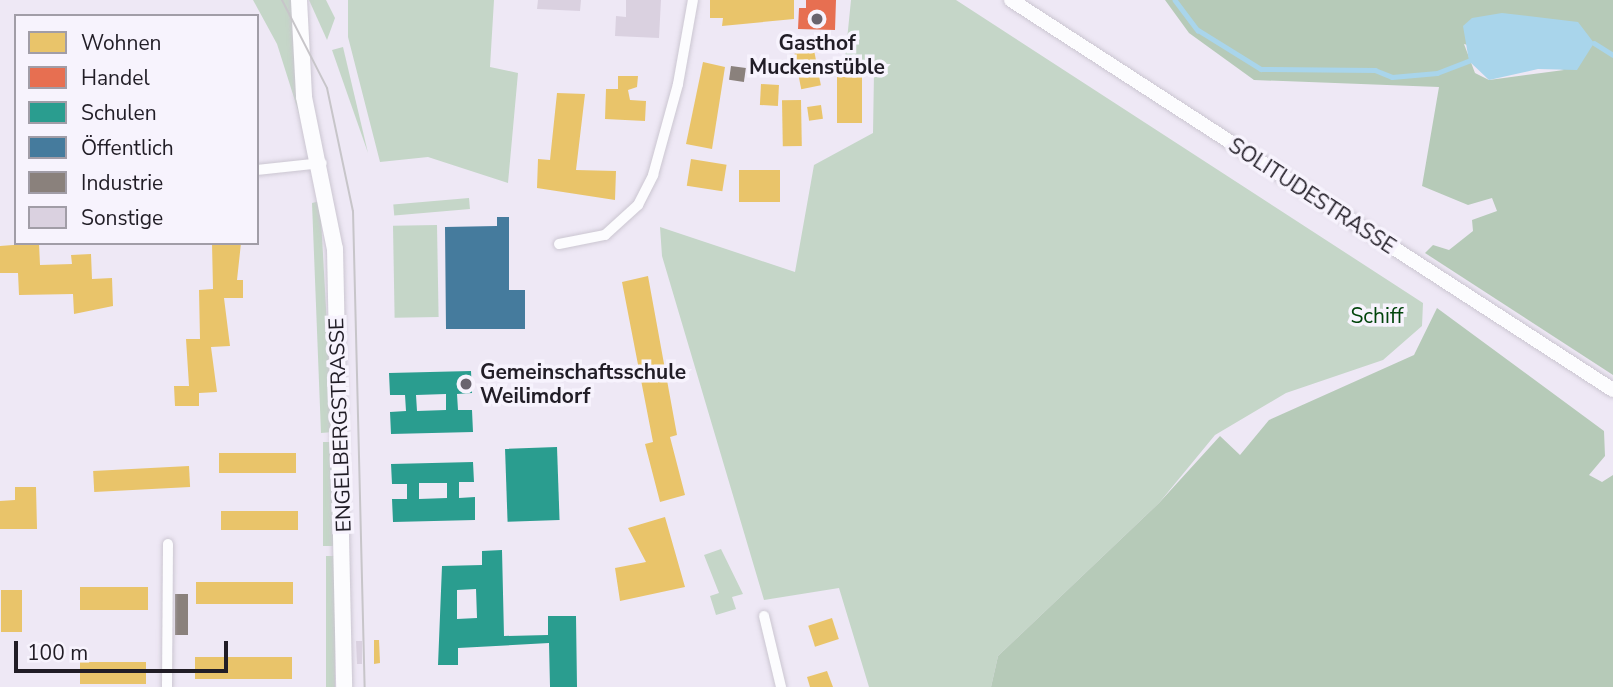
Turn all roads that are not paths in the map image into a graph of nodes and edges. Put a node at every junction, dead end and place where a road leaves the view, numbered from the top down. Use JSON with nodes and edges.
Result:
{"nodes":[{"id":1,"x":299,"y":0,"type":"edge"},
{"id":2,"x":693,"y":0,"type":"edge"},
{"id":3,"x":1011,"y":0,"type":"edge"},
{"id":4,"x":322,"y":163,"type":"junction"},
{"id":5,"x":259,"y":170,"type":"edge"},
{"id":6,"x":559,"y":244,"type":"dead end"},
{"id":7,"x":1613,"y":390,"type":"edge"},
{"id":8,"x":168,"y":544,"type":"dead end"},
{"id":9,"x":764,"y":616,"type":"dead end"},
{"id":10,"x":167,"y":687,"type":"edge"},
{"id":11,"x":344,"y":687,"type":"edge"},
{"id":12,"x":781,"y":687,"type":"edge"}],
"edges":[{"from":1,"to":4,"type":"main road","name":"ENGELBERGSTRASSE"},
{"from":2,"to":6,"type":"street"},
{"from":3,"to":7,"type":"street","name":"SOLITUDESTRASSE"},
{"from":4,"to":5,"type":"street"},
{"from":4,"to":11,"type":"main road","name":"ENGELBERGSTRASSE"},
{"from":8,"to":10,"type":"street"},
{"from":9,"to":12,"type":"street"}]}
